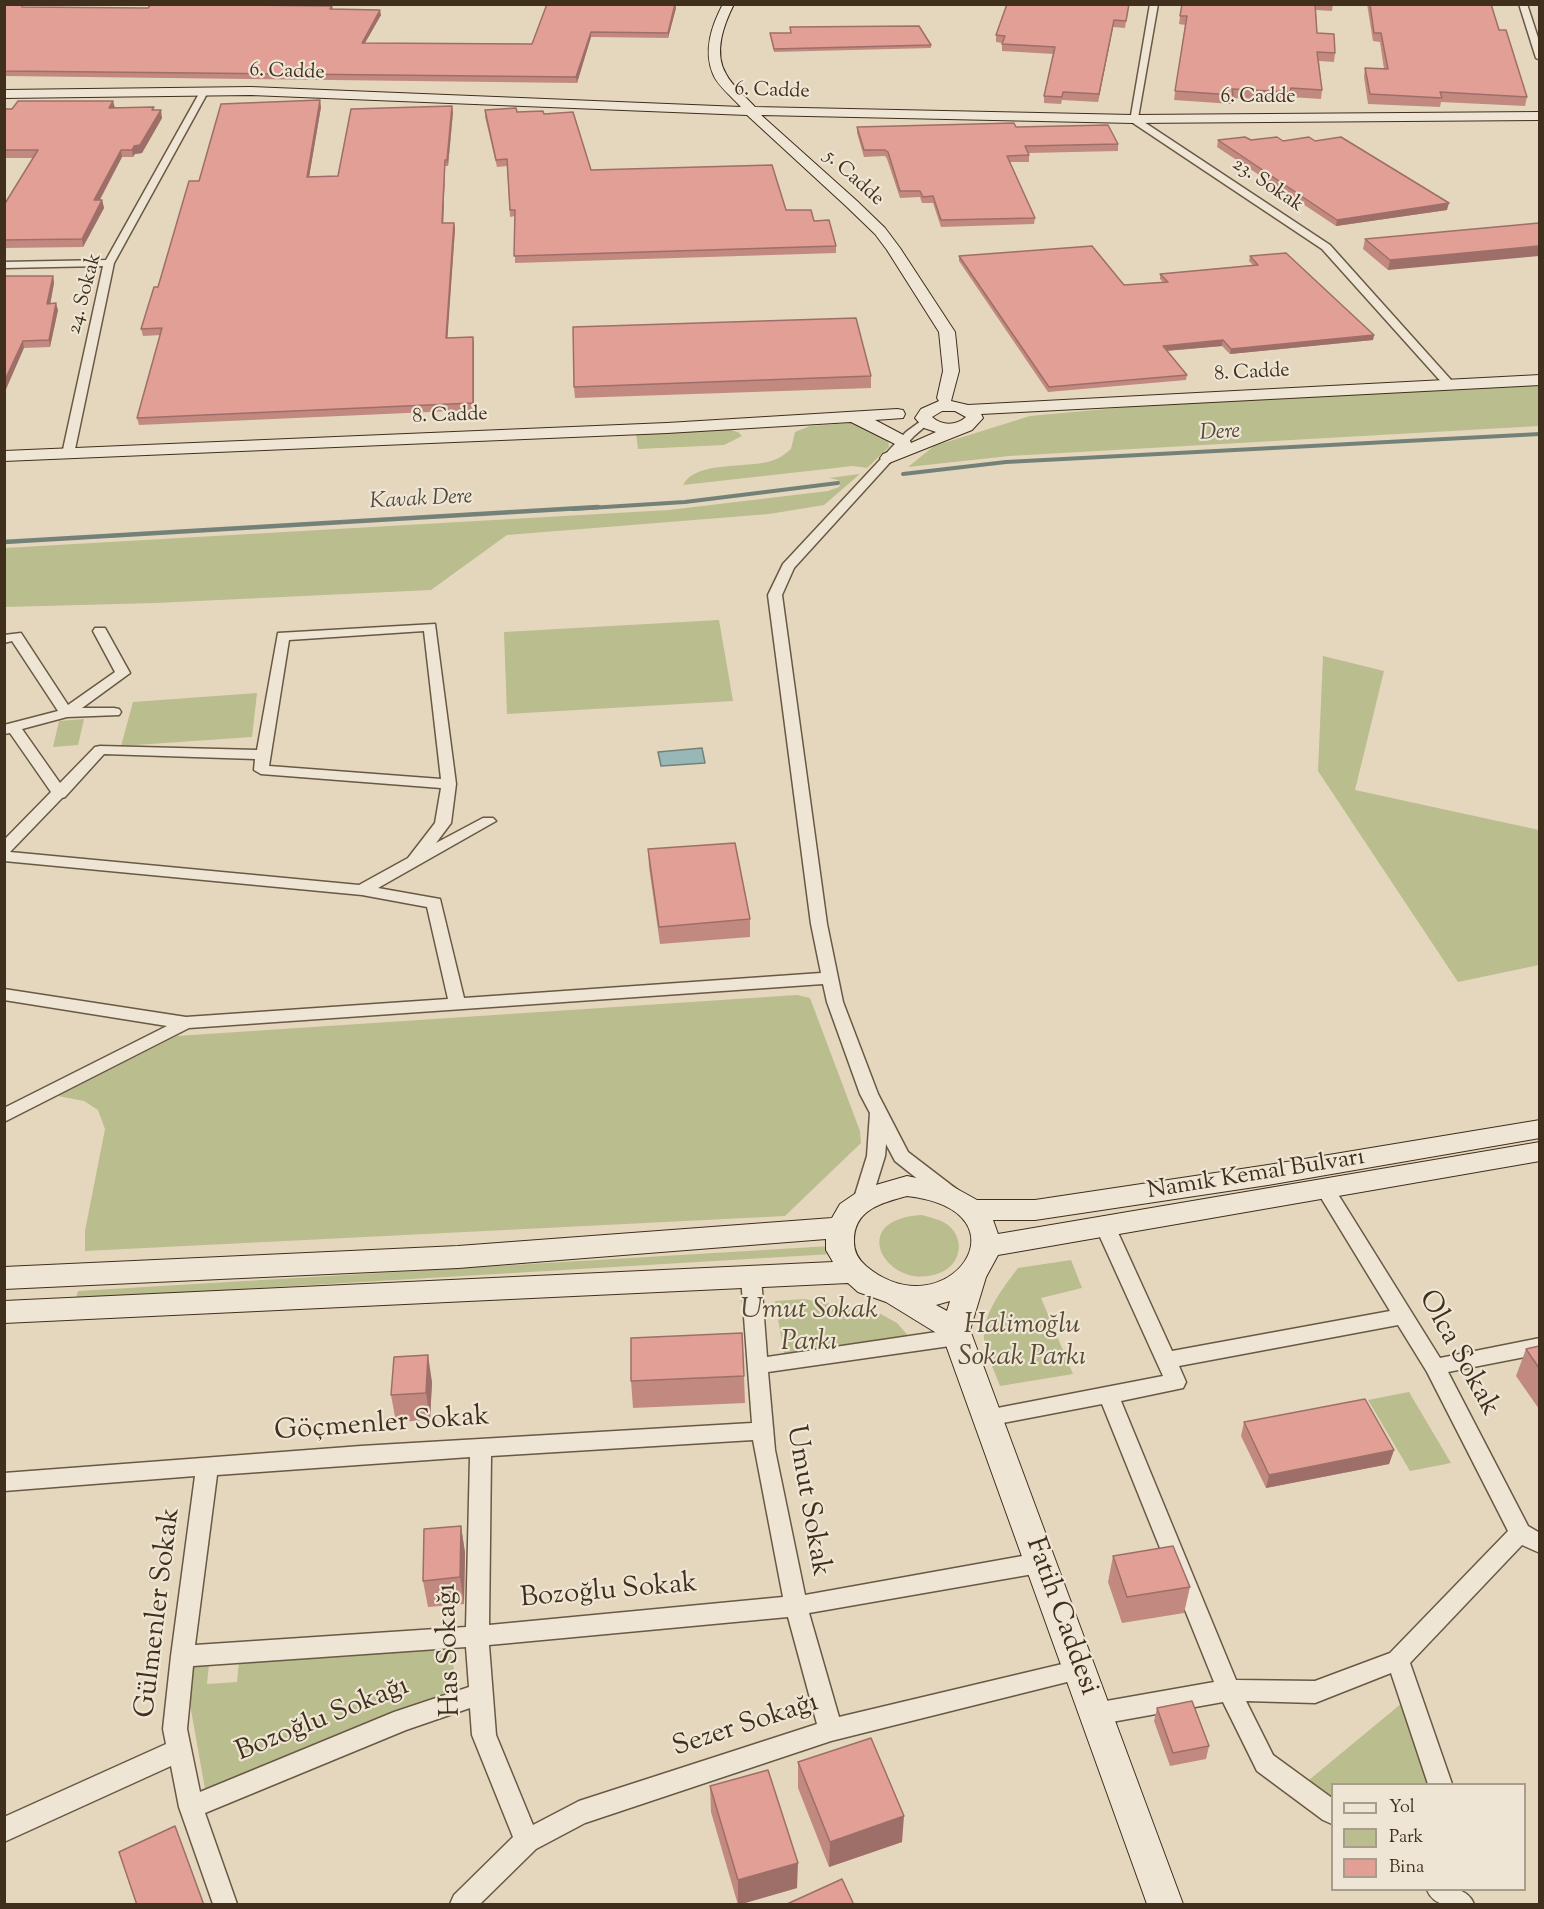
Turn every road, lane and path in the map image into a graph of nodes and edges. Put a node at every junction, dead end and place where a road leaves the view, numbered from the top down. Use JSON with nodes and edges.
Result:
{"nodes":[{"id":1,"x":729,"y":4,"type":"edge"},
{"id":2,"x":1154,"y":4,"type":"edge"},
{"id":3,"x":1523,"y":4,"type":"edge"},
{"id":4,"x":1539,"y":58,"type":"edge"},
{"id":5,"x":204,"y":92,"type":"junction"},
{"id":6,"x":4,"y":94,"type":"edge"},
{"id":7,"x":742,"y":99,"type":"junction"},
{"id":8,"x":721,"y":110,"type":"junction"},
{"id":9,"x":780,"y":112,"type":"junction"},
{"id":10,"x":756,"y":116,"type":"junction"},
{"id":11,"x":1539,"y":116,"type":"edge"},
{"id":12,"x":1133,"y":119,"type":"junction"},
{"id":13,"x":109,"y":263,"type":"junction"},
{"id":14,"x":4,"y":265,"type":"edge"},
{"id":15,"x":1539,"y":380,"type":"edge"},
{"id":16,"x":1448,"y":383,"type":"junction"},
{"id":17,"x":947,"y":413,"type":"junction"},
{"id":18,"x":852,"y":417,"type":"junction"},
{"id":19,"x":903,"y":442,"type":"junction"},
{"id":20,"x":68,"y":454,"type":"junction"},
{"id":21,"x":4,"y":456,"type":"edge"},
{"id":22,"x":889,"y":458,"type":"junction"},
{"id":23,"x":100,"y":631,"type":"dead end"},
{"id":24,"x":6,"y":638,"type":"edge"},
{"id":25,"x":114,"y":712,"type":"dead end"},
{"id":26,"x":66,"y":713,"type":"junction"},
{"id":27,"x":9,"y":729,"type":"edge"},
{"id":28,"x":264,"y":754,"type":"junction"},
{"id":29,"x":449,"y":784,"type":"junction"},
{"id":30,"x":60,"y":794,"type":"junction"},
{"id":31,"x":488,"y":821,"type":"dead end"},
{"id":32,"x":4,"y":849,"type":"edge"},
{"id":33,"x":4,"y":856,"type":"edge"},
{"id":34,"x":412,"y":864,"type":"junction"},
{"id":35,"x":362,"y":890,"type":"junction"},
{"id":36,"x":830,"y":978,"type":"junction"},
{"id":37,"x":4,"y":994,"type":"edge"},
{"id":38,"x":457,"y":1003,"type":"junction"},
{"id":39,"x":186,"y":1023,"type":"junction"},
{"id":40,"x":878,"y":1113,"type":"junction"},
{"id":41,"x":4,"y":1116,"type":"edge"},
{"id":42,"x":1539,"y":1129,"type":"edge"},
{"id":43,"x":1539,"y":1151,"type":"edge"},
{"id":44,"x":1324,"y":1188,"type":"junction"},
{"id":45,"x":863,"y":1198,"type":"junction"},
{"id":46,"x":962,"y":1203,"type":"junction"},
{"id":47,"x":1105,"y":1226,"type":"junction"},
{"id":48,"x":840,"y":1228,"type":"junction"},
{"id":49,"x":987,"y":1246,"type":"junction"},
{"id":50,"x":853,"y":1272,"type":"junction"},
{"id":51,"x":69,"y":1275,"type":"junction"},
{"id":52,"x":972,"y":1276,"type":"junction"},
{"id":53,"x":751,"y":1277,"type":"junction"},
{"id":54,"x":6,"y":1285,"type":"edge"},
{"id":55,"x":890,"y":1293,"type":"junction"},
{"id":56,"x":61,"y":1308,"type":"junction"},
{"id":57,"x":4,"y":1312,"type":"edge"},
{"id":58,"x":1404,"y":1316,"type":"junction"},
{"id":59,"x":956,"y":1333,"type":"junction"},
{"id":60,"x":1539,"y":1346,"type":"edge"},
{"id":61,"x":1166,"y":1360,"type":"junction"},
{"id":62,"x":757,"y":1366,"type":"junction"},
{"id":63,"x":1435,"y":1367,"type":"junction"},
{"id":64,"x":1107,"y":1395,"type":"junction"},
{"id":65,"x":987,"y":1418,"type":"junction"},
{"id":66,"x":763,"y":1431,"type":"junction"},
{"id":67,"x":481,"y":1448,"type":"junction"},
{"id":68,"x":206,"y":1466,"type":"junction"},
{"id":69,"x":4,"y":1482,"type":"edge"},
{"id":70,"x":1530,"y":1538,"type":"edge"},
{"id":71,"x":1040,"y":1563,"type":"junction"},
{"id":72,"x":796,"y":1606,"type":"junction"},
{"id":73,"x":477,"y":1636,"type":"junction"},
{"id":74,"x":182,"y":1656,"type":"junction"},
{"id":75,"x":1398,"y":1660,"type":"junction"},
{"id":76,"x":1079,"y":1670,"type":"junction"},
{"id":77,"x":1229,"y":1690,"type":"junction"},
{"id":78,"x":480,"y":1694,"type":"junction"},
{"id":79,"x":1095,"y":1714,"type":"junction"},
{"id":80,"x":831,"y":1730,"type":"junction"},
{"id":81,"x":179,"y":1750,"type":"junction"},
{"id":82,"x":1439,"y":1783,"type":"edge"},
{"id":83,"x":191,"y":1807,"type":"junction"},
{"id":84,"x":1331,"y":1811,"type":"edge"},
{"id":85,"x":4,"y":1830,"type":"edge"},
{"id":86,"x":527,"y":1841,"type":"junction"},
{"id":87,"x":1441,"y":1891,"type":"edge"},
{"id":88,"x":225,"y":1905,"type":"edge"},
{"id":89,"x":463,"y":1905,"type":"edge"},
{"id":90,"x":1165,"y":1905,"type":"edge"},
{"id":91,"x":1461,"y":1905,"type":"edge"}],
"edges":[{"from":1,"to":7,"type":"street","name":"5. Cadde"},
{"from":2,"to":12,"type":"street"},
{"from":3,"to":4,"type":"street"},
{"from":5,"to":6,"type":"street","name":"6. Cadde"},
{"from":5,"to":8,"type":"street","name":"6. Cadde"},
{"from":5,"to":13,"type":"street","name":"24. Sokak"},
{"from":7,"to":8,"type":"street"},
{"from":7,"to":9,"type":"street"},
{"from":7,"to":10,"type":"street","name":"5. Cadde"},
{"from":8,"to":10,"type":"street","name":"6. Cadde"},
{"from":9,"to":10,"type":"street"},
{"from":9,"to":12,"type":"street","name":"6. Cadde"},
{"from":10,"to":17,"type":"street","name":"5. Cadde"},
{"from":11,"to":12,"type":"street","name":"6. Cadde"},
{"from":12,"to":16,"type":"street","name":"23. Sokak"},
{"from":13,"to":14,"type":"street"},
{"from":13,"to":20,"type":"street","name":"24. Sokak"},
{"from":15,"to":16,"type":"street","name":"8. Cadde"},
{"from":16,"to":17,"type":"street","name":"8. Cadde"},
{"from":17,"to":18,"type":"street","name":"8. Cadde"},
{"from":17,"to":19,"type":"street"},
{"from":17,"to":22,"type":"street"},
{"from":18,"to":19,"type":"street"},
{"from":18,"to":20,"type":"street","name":"8. Cadde"},
{"from":19,"to":22,"type":"street"},
{"from":20,"to":21,"type":"street","name":"8. Cadde"},
{"from":22,"to":36,"type":"street"},
{"from":23,"to":26,"type":"street"},
{"from":24,"to":26,"type":"street"},
{"from":25,"to":26,"type":"street"},
{"from":26,"to":27,"type":"street"},
{"from":27,"to":30,"type":"street"},
{"from":28,"to":29,"type":"street"},
{"from":28,"to":29,"type":"street"},
{"from":28,"to":30,"type":"street"},
{"from":29,"to":34,"type":"street"},
{"from":30,"to":32,"type":"street"},
{"from":31,"to":34,"type":"street"},
{"from":33,"to":35,"type":"street"},
{"from":34,"to":35,"type":"street"},
{"from":35,"to":38,"type":"street"},
{"from":36,"to":38,"type":"street"},
{"from":36,"to":40,"type":"street"},
{"from":37,"to":39,"type":"street"},
{"from":38,"to":39,"type":"street"},
{"from":39,"to":41,"type":"street"},
{"from":40,"to":45,"type":"street"},
{"from":40,"to":46,"type":"street"},
{"from":42,"to":46,"type":"street","name":"Namık Kemal Bulvarı"},
{"from":43,"to":44,"type":"street","name":"Namık Kemal Bulvarı"},
{"from":44,"to":47,"type":"street","name":"Namık Kemal Bulvarı"},
{"from":44,"to":58,"type":"street","name":"Olca Sokak"},
{"from":45,"to":46,"type":"street"},
{"from":45,"to":48,"type":"street"},
{"from":46,"to":49,"type":"street"},
{"from":47,"to":49,"type":"street","name":"Namık Kemal Bulvarı"},
{"from":47,"to":61,"type":"street"},
{"from":48,"to":50,"type":"street"},
{"from":48,"to":51,"type":"street"},
{"from":49,"to":52,"type":"street"},
{"from":50,"to":53,"type":"street"},
{"from":50,"to":55,"type":"street"},
{"from":51,"to":54,"type":"street"},
{"from":51,"to":56,"type":"street"},
{"from":52,"to":55,"type":"street"},
{"from":52,"to":59,"type":"street"},
{"from":53,"to":56,"type":"street"},
{"from":53,"to":62,"type":"street","name":"Umut Sokak"},
{"from":55,"to":59,"type":"street"},
{"from":56,"to":57,"type":"street"},
{"from":58,"to":61,"type":"street"},
{"from":58,"to":63,"type":"street","name":"Olca Sokak"},
{"from":59,"to":62,"type":"street"},
{"from":59,"to":65,"type":"street","name":"Fatih Caddesi"},
{"from":60,"to":63,"type":"street"},
{"from":61,"to":64,"type":"street"},
{"from":62,"to":66,"type":"street","name":"Umut Sokak"},
{"from":63,"to":70,"type":"street","name":"Olca Sokak"},
{"from":64,"to":65,"type":"street"},
{"from":64,"to":77,"type":"street"},
{"from":65,"to":71,"type":"street","name":"Fatih Caddesi"},
{"from":66,"to":67,"type":"street","name":"Göçmenler Sokak"},
{"from":66,"to":72,"type":"street","name":"Umut Sokak"},
{"from":67,"to":68,"type":"street","name":"Göçmenler Sokak"},
{"from":67,"to":73,"type":"street","name":"Has Sokağı"},
{"from":68,"to":69,"type":"street","name":"Göçmenler Sokak"},
{"from":68,"to":74,"type":"street","name":"Gülmenler Sokak"},
{"from":70,"to":75,"type":"street"},
{"from":71,"to":72,"type":"street","name":"Bozoğlu Sokak"},
{"from":71,"to":76,"type":"street","name":"Fatih Caddesi"},
{"from":72,"to":73,"type":"street","name":"Bozoğlu Sokak"},
{"from":72,"to":80,"type":"street","name":"Umut Sokak"},
{"from":73,"to":74,"type":"street","name":"Bozoğlu Sokak"},
{"from":73,"to":78,"type":"street","name":"Has Sokağı"},
{"from":74,"to":81,"type":"street","name":"Gülmenler Sokak"},
{"from":75,"to":77,"type":"street"},
{"from":75,"to":82,"type":"street"},
{"from":76,"to":79,"type":"street","name":"Fatih Caddesi"},
{"from":76,"to":80,"type":"street","name":"Sezer Sokağı"},
{"from":77,"to":79,"type":"street"},
{"from":77,"to":84,"type":"street"},
{"from":78,"to":83,"type":"street","name":"Bozoğlu Sokağı"},
{"from":78,"to":86,"type":"street","name":"Has Sokağı"},
{"from":79,"to":90,"type":"street","name":"Fatih Caddesi"},
{"from":80,"to":86,"type":"street","name":"Sezer Sokağı"},
{"from":81,"to":83,"type":"street","name":"Gülmenler Sokak"},
{"from":81,"to":85,"type":"street"},
{"from":83,"to":88,"type":"street","name":"Gülmenler Sokak"},
{"from":86,"to":89,"type":"street","name":"Sezer Sokağı"},
{"from":87,"to":91,"type":"street"}]}
